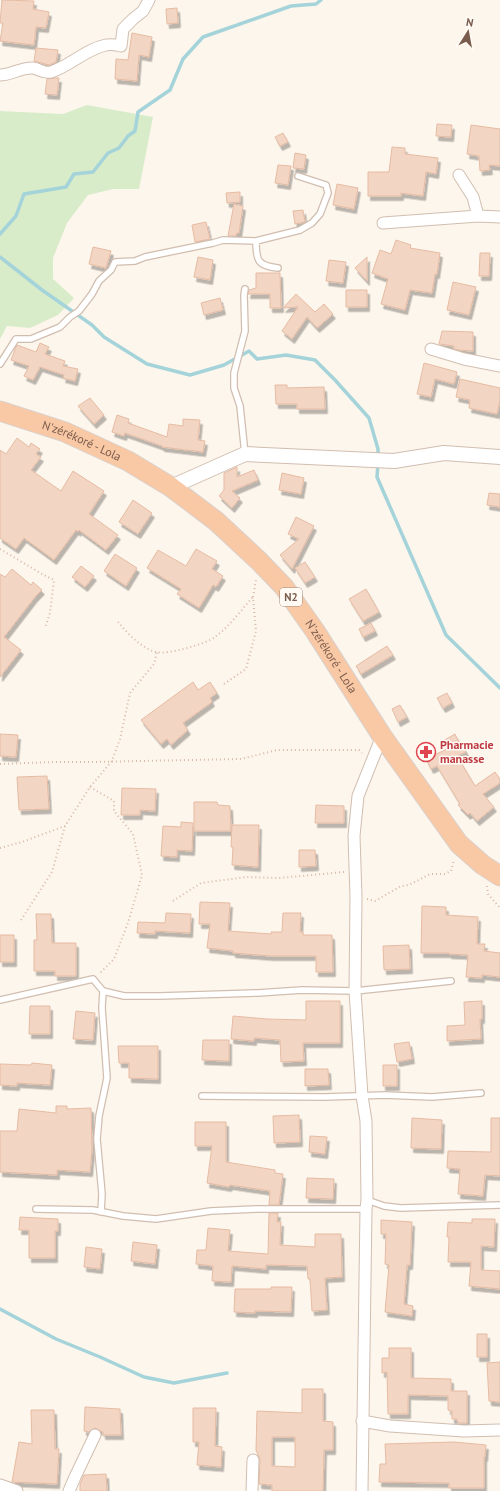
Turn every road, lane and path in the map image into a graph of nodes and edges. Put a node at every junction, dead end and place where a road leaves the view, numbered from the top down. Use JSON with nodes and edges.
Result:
{"nodes":[{"id":1,"x":149,"y":0,"type":"edge"},
{"id":2,"x":0,"y":75,"type":"edge"},
{"id":3,"x":459,"y":175,"type":"dead end"},
{"id":4,"x":298,"y":176,"type":"dead end"},
{"id":5,"x":478,"y":216,"type":"junction"},
{"id":6,"x":500,"y":217,"type":"edge"},
{"id":7,"x":383,"y":223,"type":"dead end"},
{"id":8,"x":256,"y":241,"type":"junction"},
{"id":9,"x":278,"y":268,"type":"dead end"},
{"id":10,"x":245,"y":289,"type":"dead end"},
{"id":11,"x":431,"y":349,"type":"dead end"},
{"id":12,"x":0,"y":364,"type":"edge"},
{"id":13,"x":500,"y":366,"type":"edge"},
{"id":14,"x":0,"y":411,"type":"edge"},
{"id":15,"x":246,"y":454,"type":"junction"},
{"id":16,"x":500,"y":457,"type":"edge"},
{"id":17,"x":171,"y":487,"type":"junction"},
{"id":18,"x":0,"y":550,"type":"edge"},
{"id":19,"x":259,"y":561,"type":"junction"},
{"id":20,"x":253,"y":597,"type":"junction"},
{"id":21,"x":118,"y":622,"type":"dead end"},
{"id":22,"x":45,"y":628,"type":"dead end"},
{"id":23,"x":157,"y":652,"type":"junction"},
{"id":24,"x":224,"y":684,"type":"dead end"},
{"id":25,"x":382,"y":736,"type":"junction"},
{"id":26,"x":112,"y":761,"type":"junction"},
{"id":27,"x":371,"y":761,"type":"junction"},
{"id":28,"x":0,"y":764,"type":"edge"},
{"id":29,"x":90,"y":787,"type":"junction"},
{"id":30,"x":65,"y":826,"type":"junction"},
{"id":31,"x":458,"y":844,"type":"junction"},
{"id":32,"x":0,"y":848,"type":"edge"},
{"id":33,"x":355,"y":871,"type":"junction"},
{"id":34,"x":500,"y":876,"type":"edge"},
{"id":35,"x":356,"y":897,"type":"junction"},
{"id":36,"x":173,"y":901,"type":"dead end"},
{"id":37,"x":21,"y":920,"type":"dead end"},
{"id":38,"x":93,"y":979,"type":"junction"},
{"id":39,"x":451,"y":981,"type":"dead end"},
{"id":40,"x":355,"y":991,"type":"junction"},
{"id":41,"x":103,"y":992,"type":"junction"},
{"id":42,"x":0,"y":1000,"type":"edge"},
{"id":43,"x":481,"y":1093,"type":"dead end"},
{"id":44,"x":202,"y":1096,"type":"dead end"},
{"id":45,"x":362,"y":1096,"type":"junction"},
{"id":46,"x":366,"y":1205,"type":"junction"},
{"id":47,"x":500,"y":1205,"type":"edge"},
{"id":48,"x":36,"y":1209,"type":"dead end"},
{"id":49,"x":100,"y":1212,"type":"junction"},
{"id":50,"x":362,"y":1421,"type":"junction"},
{"id":51,"x":500,"y":1430,"type":"edge"},
{"id":52,"x":95,"y":1435,"type":"dead end"},
{"id":53,"x":253,"y":1460,"type":"dead end"},
{"id":54,"x":0,"y":1486,"type":"edge"},
{"id":55,"x":16,"y":1491,"type":"edge"},
{"id":56,"x":69,"y":1491,"type":"edge"},
{"id":57,"x":252,"y":1491,"type":"edge"},
{"id":58,"x":362,"y":1491,"type":"edge"}],
"edges":[{"from":1,"to":2,"type":"street"},
{"from":3,"to":5,"type":"street"},
{"from":4,"to":8,"type":"lane"},
{"from":5,"to":6,"type":"street"},
{"from":5,"to":7,"type":"street"},
{"from":8,"to":9,"type":"lane"},
{"from":8,"to":12,"type":"lane"},
{"from":10,"to":15,"type":"lane"},
{"from":11,"to":13,"type":"street"},
{"from":14,"to":17,"type":"highway","name":"N'zérékoré - Lola","number":"N2"},
{"from":15,"to":16,"type":"street"},
{"from":15,"to":17,"type":"street"},
{"from":17,"to":19,"type":"highway","name":"N'zérékoré - Lola","number":"N2"},
{"from":18,"to":22,"type":"path"},
{"from":19,"to":20,"type":"path"},
{"from":19,"to":25,"type":"highway","name":"N'zérékoré - Lola","number":"N2"},
{"from":20,"to":23,"type":"path"},
{"from":20,"to":24,"type":"path"},
{"from":21,"to":23,"type":"path"},
{"from":23,"to":26,"type":"path"},
{"from":25,"to":27,"type":"street"},
{"from":25,"to":31,"type":"highway","name":"N'zérékoré - Lola","number":"N2"},
{"from":26,"to":27,"type":"path"},
{"from":26,"to":28,"type":"path"},
{"from":26,"to":29,"type":"path"},
{"from":27,"to":33,"type":"street"},
{"from":29,"to":30,"type":"path"},
{"from":29,"to":38,"type":"path"},
{"from":30,"to":32,"type":"path"},
{"from":30,"to":37,"type":"path"},
{"from":31,"to":34,"type":"highway","name":"N'zérékoré - Lola","number":"N2"},
{"from":31,"to":35,"type":"path"},
{"from":33,"to":35,"type":"street"},
{"from":33,"to":36,"type":"path"},
{"from":35,"to":40,"type":"street"},
{"from":38,"to":41,"type":"lane"},
{"from":38,"to":42,"type":"lane"},
{"from":39,"to":40,"type":"lane"},
{"from":40,"to":41,"type":"lane"},
{"from":40,"to":45,"type":"street"},
{"from":41,"to":49,"type":"lane"},
{"from":43,"to":45,"type":"lane"},
{"from":44,"to":45,"type":"lane"},
{"from":45,"to":46,"type":"street"},
{"from":46,"to":47,"type":"lane"},
{"from":46,"to":49,"type":"lane"},
{"from":46,"to":50,"type":"street"},
{"from":48,"to":49,"type":"lane"},
{"from":50,"to":51,"type":"street"},
{"from":50,"to":58,"type":"street"},
{"from":52,"to":56,"type":"street"},
{"from":53,"to":57,"type":"street"},
{"from":54,"to":55,"type":"street"}]}
